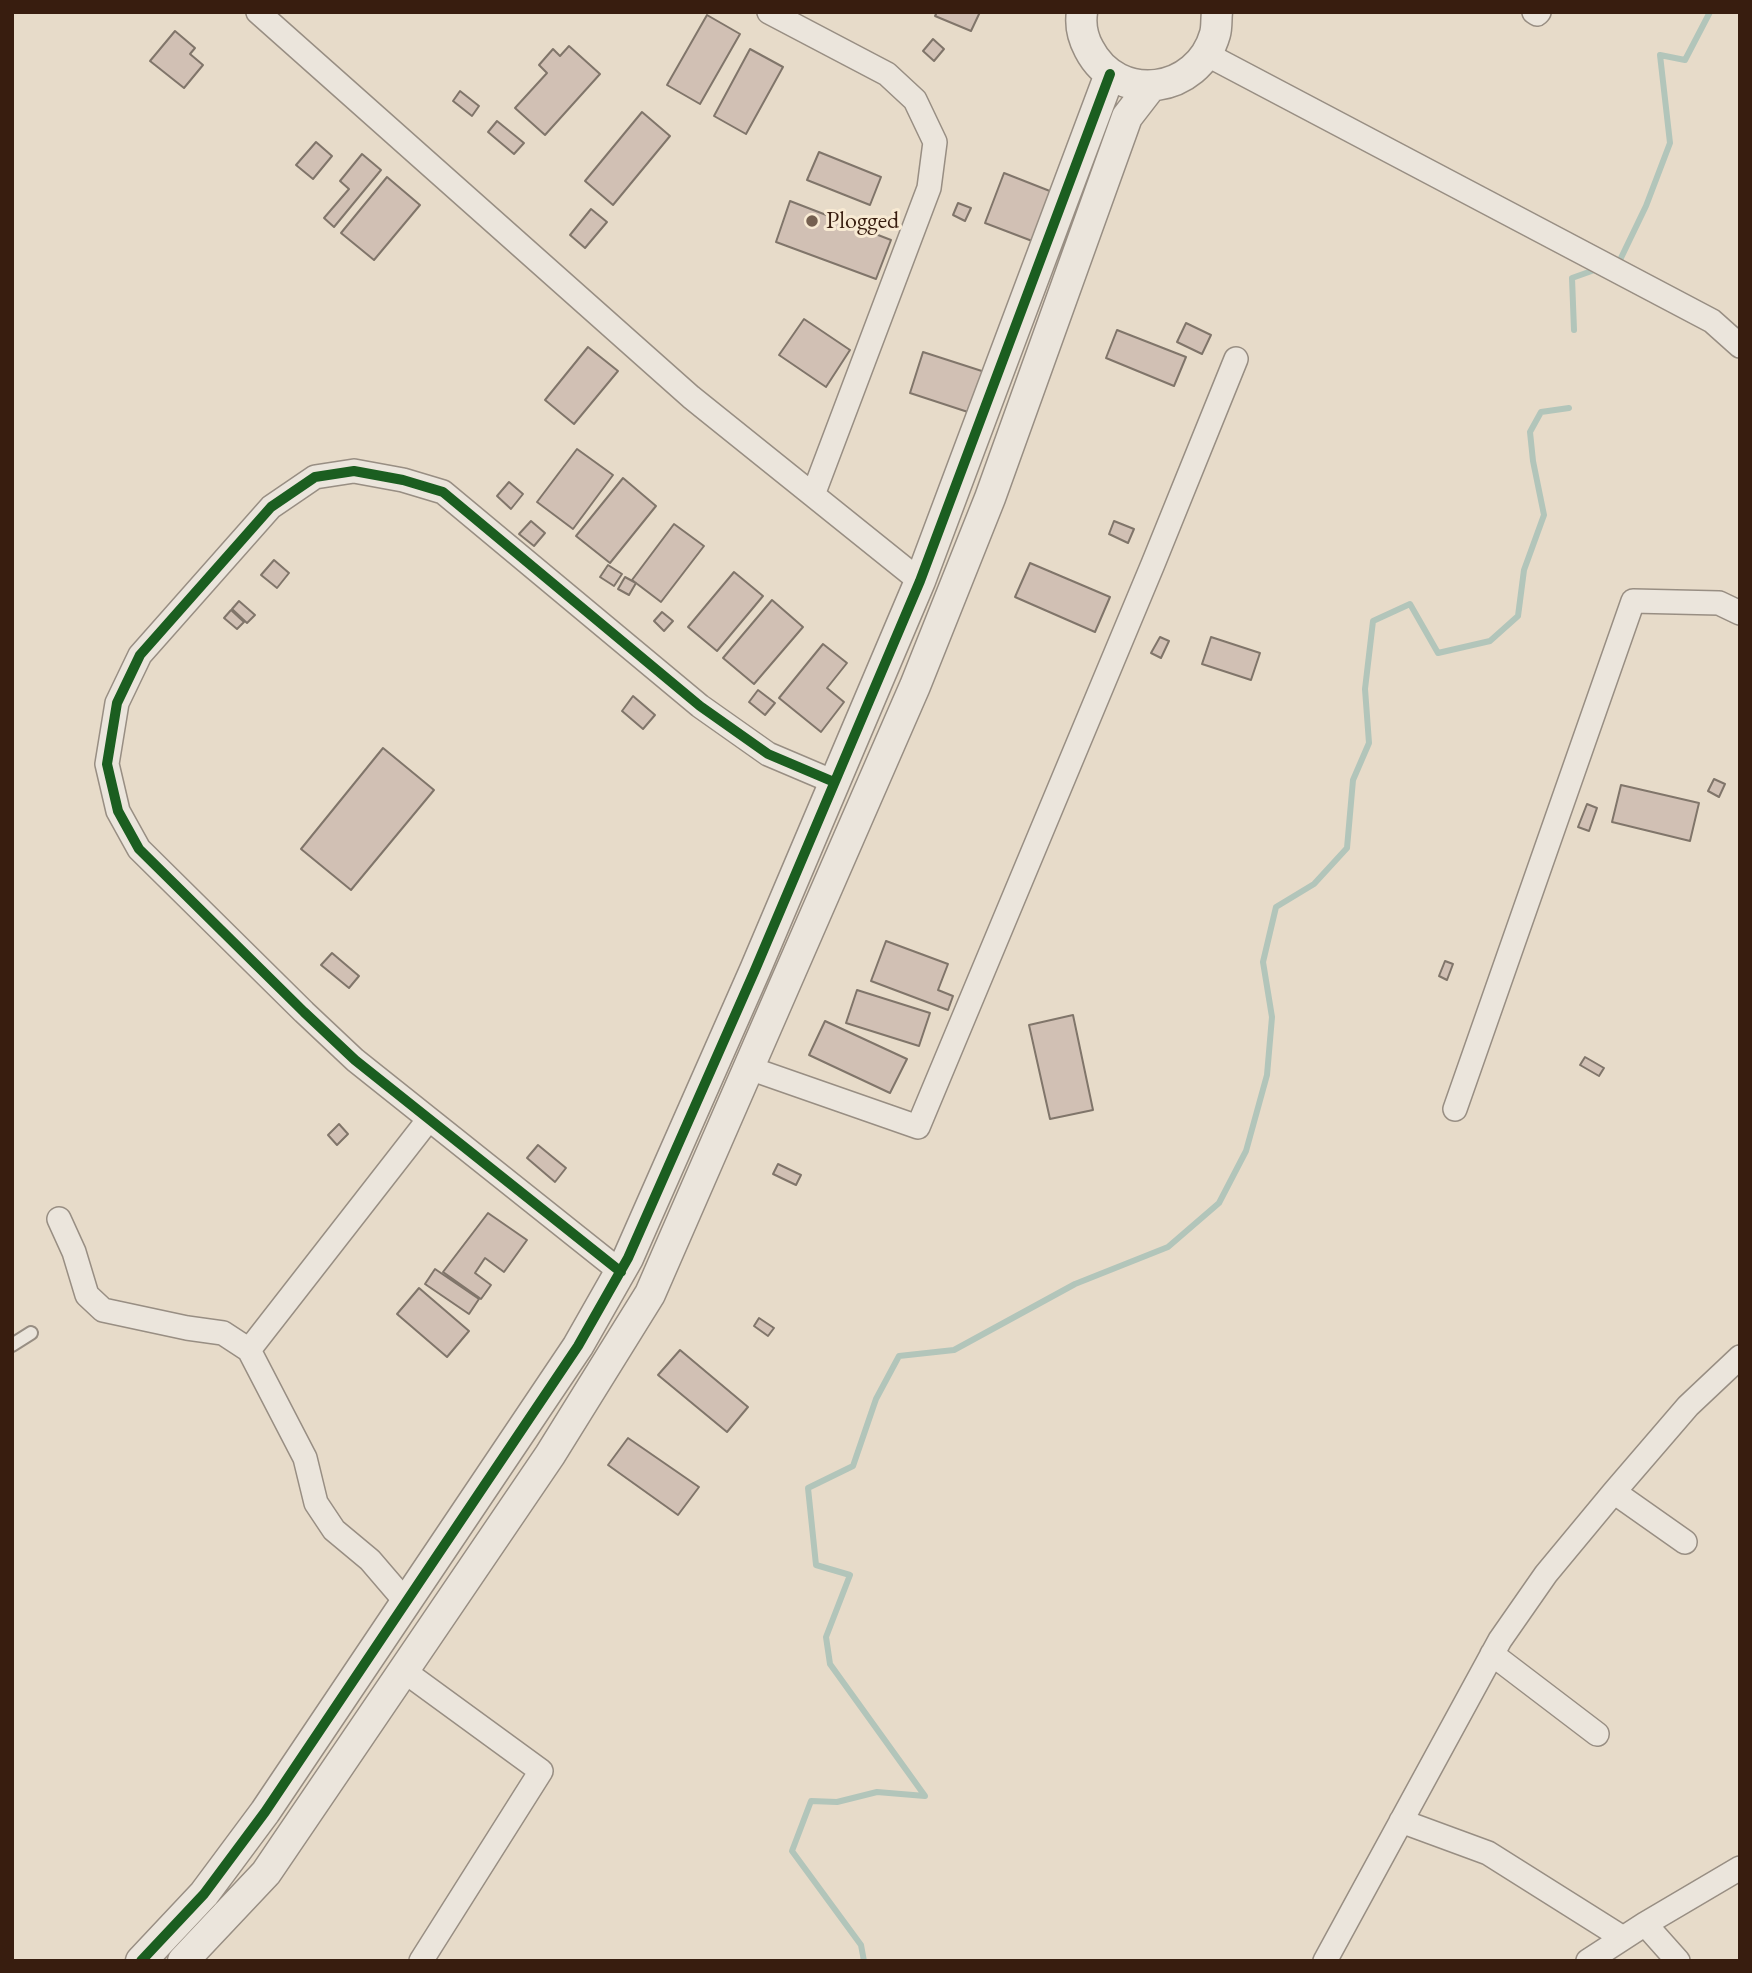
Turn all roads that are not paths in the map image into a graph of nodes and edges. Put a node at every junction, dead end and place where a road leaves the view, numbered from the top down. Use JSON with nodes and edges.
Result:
{"nodes":[{"id":1,"x":258,"y":12,"type":"edge"},
{"id":2,"x":769,"y":12,"type":"edge"},
{"id":3,"x":1082,"y":12,"type":"edge"},
{"id":4,"x":1217,"y":12,"type":"edge"},
{"id":5,"x":1534,"y":12,"type":"edge"},
{"id":6,"x":1539,"y":12,"type":"edge"},
{"id":7,"x":1206,"y":54,"type":"junction"},
{"id":8,"x":1110,"y":74,"type":"junction"},
{"id":9,"x":1151,"y":86,"type":"junction"},
{"id":10,"x":1740,"y":346,"type":"edge"},
{"id":11,"x":1236,"y":359,"type":"dead end"},
{"id":12,"x":813,"y":495,"type":"junction"},
{"id":13,"x":920,"y":581,"type":"junction"},
{"id":14,"x":1740,"y":613,"type":"edge"},
{"id":15,"x":834,"y":782,"type":"junction"},
{"id":16,"x":749,"y":1068,"type":"junction"},
{"id":17,"x":1455,"y":1109,"type":"dead end"},
{"id":18,"x":429,"y":1119,"type":"junction"},
{"id":19,"x":59,"y":1219,"type":"dead end"},
{"id":20,"x":621,"y":1272,"type":"junction"},
{"id":21,"x":32,"y":1333,"type":"dead end"},
{"id":22,"x":12,"y":1345,"type":"edge"},
{"id":23,"x":249,"y":1350,"type":"junction"},
{"id":24,"x":1740,"y":1357,"type":"edge"},
{"id":25,"x":1614,"y":1492,"type":"junction"},
{"id":26,"x":1685,"y":1542,"type":"dead end"},
{"id":27,"x":406,"y":1602,"type":"junction"},
{"id":28,"x":1493,"y":1654,"type":"junction"},
{"id":29,"x":404,"y":1671,"type":"junction"},
{"id":30,"x":1597,"y":1734,"type":"dead end"},
{"id":31,"x":1401,"y":1821,"type":"junction"},
{"id":32,"x":1740,"y":1868,"type":"edge"},
{"id":33,"x":1645,"y":1924,"type":"junction"},
{"id":34,"x":1623,"y":1938,"type":"junction"},
{"id":35,"x":141,"y":1961,"type":"edge"},
{"id":36,"x":183,"y":1961,"type":"edge"},
{"id":37,"x":421,"y":1961,"type":"edge"},
{"id":38,"x":1325,"y":1961,"type":"edge"},
{"id":39,"x":1588,"y":1961,"type":"edge"},
{"id":40,"x":1678,"y":1961,"type":"edge"}],
"edges":[{"from":1,"to":12,"type":"street"},
{"from":2,"to":12,"type":"street"},
{"from":3,"to":8,"type":"street"},
{"from":4,"to":7,"type":"street"},
{"from":5,"to":6,"type":"street"},
{"from":7,"to":9,"type":"street"},
{"from":7,"to":10,"type":"street"},
{"from":8,"to":9,"type":"street"},
{"from":8,"to":13,"type":"street"},
{"from":9,"to":16,"type":"street"},
{"from":11,"to":16,"type":"street"},
{"from":12,"to":13,"type":"street"},
{"from":13,"to":15,"type":"street"},
{"from":14,"to":17,"type":"street"},
{"from":15,"to":18,"type":"street"},
{"from":15,"to":20,"type":"street"},
{"from":16,"to":29,"type":"street"},
{"from":18,"to":20,"type":"street"},
{"from":18,"to":23,"type":"street"},
{"from":19,"to":23,"type":"street"},
{"from":20,"to":27,"type":"street"},
{"from":21,"to":22,"type":"lane"},
{"from":23,"to":27,"type":"street"},
{"from":24,"to":25,"type":"street"},
{"from":25,"to":26,"type":"street"},
{"from":25,"to":28,"type":"street"},
{"from":27,"to":35,"type":"street"},
{"from":28,"to":30,"type":"street"},
{"from":28,"to":31,"type":"street"},
{"from":29,"to":36,"type":"street"},
{"from":29,"to":37,"type":"street"},
{"from":31,"to":34,"type":"street"},
{"from":31,"to":38,"type":"street"},
{"from":32,"to":33,"type":"street"},
{"from":33,"to":34,"type":"street"},
{"from":33,"to":40,"type":"street"},
{"from":34,"to":39,"type":"street"}]}
